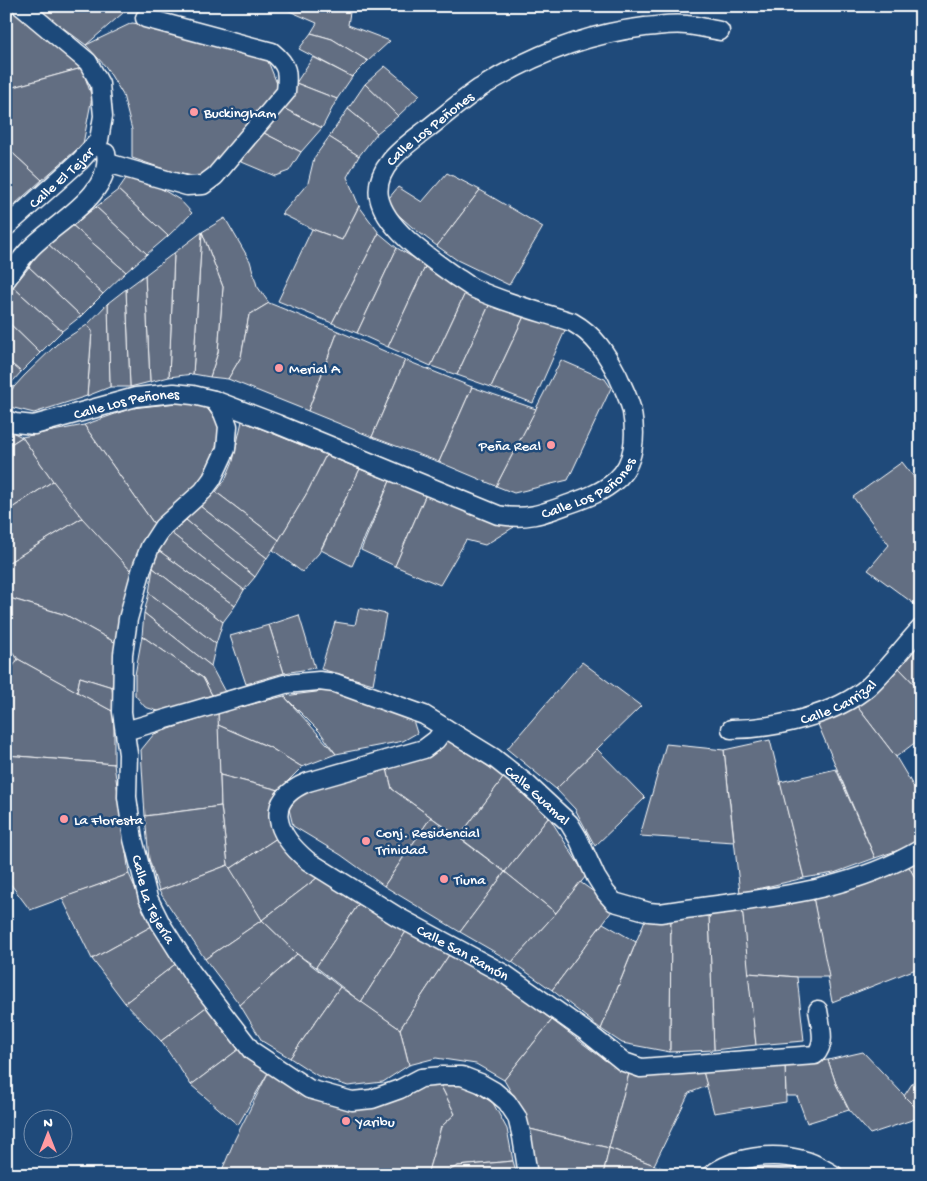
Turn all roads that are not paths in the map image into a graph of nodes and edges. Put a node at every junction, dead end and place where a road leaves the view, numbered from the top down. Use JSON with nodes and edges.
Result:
{"nodes":[{"id":1,"x":20,"y":6,"type":"edge"},
{"id":2,"x":145,"y":18,"type":"dead end"},
{"id":3,"x":720,"y":31,"type":"dead end"},
{"id":4,"x":99,"y":140,"type":"junction"},
{"id":5,"x":108,"y":163,"type":"junction"},
{"id":6,"x":6,"y":227,"type":"edge"},
{"id":7,"x":6,"y":280,"type":"edge"},
{"id":8,"x":214,"y":400,"type":"junction"},
{"id":9,"x":6,"y":420,"type":"edge"},
{"id":10,"x":921,"y":628,"type":"edge"},
{"id":11,"x":445,"y":728,"type":"junction"},
{"id":12,"x":731,"y":729,"type":"dead end"},
{"id":13,"x":125,"y":731,"type":"junction"},
{"id":14,"x":921,"y":849,"type":"edge"},
{"id":15,"x":818,"y":1010,"type":"dead end"},
{"id":16,"x":528,"y":1175,"type":"edge"},
{"id":17,"x":711,"y":1175,"type":"edge"},
{"id":18,"x":834,"y":1175,"type":"edge"}],
"edges":[{"from":1,"to":4,"type":"street","name":"Calle El Tejar"},
{"from":2,"to":5,"type":"street"},
{"from":3,"to":8,"type":"street","name":"Calle Los Peñones"},
{"from":4,"to":5,"type":"street"},
{"from":4,"to":6,"type":"street","name":"Calle El Tejar"},
{"from":5,"to":7,"type":"street"},
{"from":8,"to":9,"type":"street","name":"Calle Los Peñones"},
{"from":8,"to":13,"type":"street","name":"Calle La Tejería"},
{"from":10,"to":12,"type":"street","name":"Calle Carrizal"},
{"from":11,"to":13,"type":"street","name":"Calle Guamal"},
{"from":11,"to":14,"type":"street","name":"Calle Guamal"},
{"from":11,"to":15,"type":"street","name":"Calle San Ramón"},
{"from":13,"to":16,"type":"street","name":"Calle La Tejería"},
{"from":17,"to":18,"type":"street"}]}
